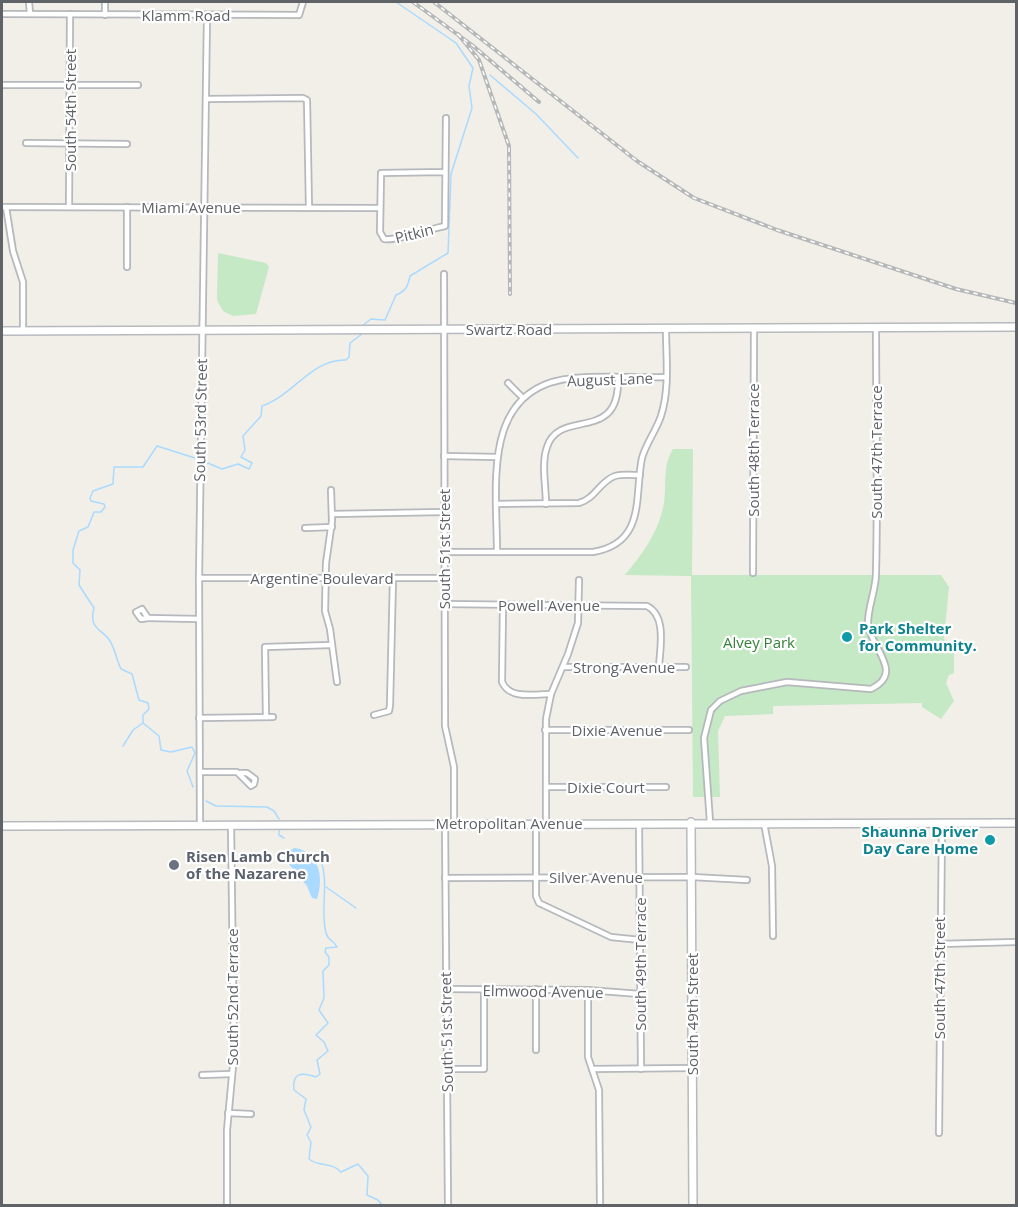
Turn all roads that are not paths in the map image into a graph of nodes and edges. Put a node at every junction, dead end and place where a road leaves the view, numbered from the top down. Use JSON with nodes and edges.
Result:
{"nodes":[{"id":1,"x":29,"y":2,"type":"edge"},
{"id":2,"x":105,"y":2,"type":"edge"},
{"id":3,"x":303,"y":2,"type":"edge"},
{"id":4,"x":30,"y":13,"type":"junction"},
{"id":5,"x":2,"y":14,"type":"edge"},
{"id":6,"x":70,"y":14,"type":"junction"},
{"id":7,"x":105,"y":15,"type":"junction"},
{"id":8,"x":207,"y":16,"type":"junction"},
{"id":9,"x":2,"y":85,"type":"edge"},
{"id":10,"x":70,"y":85,"type":"junction"},
{"id":11,"x":138,"y":85,"type":"dead end"},
{"id":12,"x":206,"y":99,"type":"junction"},
{"id":13,"x":446,"y":117,"type":"dead end"},
{"id":14,"x":26,"y":144,"type":"dead end"},
{"id":15,"x":70,"y":144,"type":"junction"},
{"id":16,"x":128,"y":144,"type":"dead end"},
{"id":17,"x":444,"y":172,"type":"junction"},
{"id":18,"x":4,"y":207,"type":"edge"},
{"id":19,"x":69,"y":207,"type":"junction"},
{"id":20,"x":127,"y":207,"type":"junction"},
{"id":21,"x":205,"y":207,"type":"junction"},
{"id":22,"x":309,"y":208,"type":"junction"},
{"id":23,"x":380,"y":208,"type":"junction"},
{"id":24,"x":127,"y":267,"type":"dead end"},
{"id":25,"x":444,"y":274,"type":"dead end"},
{"id":26,"x":876,"y":327,"type":"junction"},
{"id":27,"x":1017,"y":327,"type":"edge"},
{"id":28,"x":666,"y":328,"type":"junction"},
{"id":29,"x":754,"y":328,"type":"junction"},
{"id":30,"x":444,"y":329,"type":"junction"},
{"id":31,"x":202,"y":330,"type":"junction"},
{"id":32,"x":2,"y":331,"type":"edge"},
{"id":33,"x":23,"y":331,"type":"junction"},
{"id":34,"x":666,"y":377,"type":"junction"},
{"id":35,"x":618,"y":378,"type":"junction"},
{"id":36,"x":508,"y":383,"type":"dead end"},
{"id":37,"x":523,"y":398,"type":"junction"},
{"id":38,"x":444,"y":456,"type":"junction"},
{"id":39,"x":497,"y":457,"type":"junction"},
{"id":40,"x":640,"y":476,"type":"junction"},
{"id":41,"x":331,"y":490,"type":"dead end"},
{"id":42,"x":497,"y":504,"type":"junction"},
{"id":43,"x":546,"y":504,"type":"junction"},
{"id":44,"x":444,"y":512,"type":"junction"},
{"id":45,"x":332,"y":513,"type":"junction"},
{"id":46,"x":332,"y":527,"type":"junction"},
{"id":47,"x":305,"y":528,"type":"dead end"},
{"id":48,"x":444,"y":552,"type":"junction"},
{"id":49,"x":497,"y":552,"type":"junction"},
{"id":50,"x":753,"y":573,"type":"dead end"},
{"id":51,"x":325,"y":577,"type":"junction"},
{"id":52,"x":199,"y":578,"type":"junction"},
{"id":53,"x":393,"y":578,"type":"junction"},
{"id":54,"x":444,"y":578,"type":"junction"},
{"id":55,"x":579,"y":580,"type":"dead end"},
{"id":56,"x":444,"y":604,"type":"junction"},
{"id":57,"x":503,"y":605,"type":"junction"},
{"id":58,"x":579,"y":605,"type":"junction"},
{"id":59,"x":148,"y":618,"type":"dead end"},
{"id":60,"x":199,"y":619,"type":"junction"},
{"id":61,"x":330,"y":645,"type":"junction"},
{"id":62,"x":563,"y":667,"type":"junction"},
{"id":63,"x":660,"y":667,"type":"junction"},
{"id":64,"x":686,"y":668,"type":"dead end"},
{"id":65,"x":337,"y":682,"type":"dead end"},
{"id":66,"x":551,"y":694,"type":"junction"},
{"id":67,"x":374,"y":715,"type":"dead end"},
{"id":68,"x":266,"y":717,"type":"junction"},
{"id":69,"x":273,"y":717,"type":"dead end"},
{"id":70,"x":199,"y":718,"type":"junction"},
{"id":71,"x":545,"y":730,"type":"junction"},
{"id":72,"x":689,"y":730,"type":"dead end"},
{"id":73,"x":200,"y":772,"type":"junction"},
{"id":74,"x":240,"y":773,"type":"dead end"},
{"id":75,"x":546,"y":787,"type":"junction"},
{"id":76,"x":666,"y":787,"type":"dead end"},
{"id":77,"x":691,"y":822,"type":"junction"},
{"id":78,"x":710,"y":822,"type":"junction"},
{"id":79,"x":445,"y":823,"type":"junction"},
{"id":80,"x":453,"y":823,"type":"junction"},
{"id":81,"x":546,"y":823,"type":"junction"},
{"id":82,"x":764,"y":823,"type":"junction"},
{"id":83,"x":1017,"y":823,"type":"edge"},
{"id":84,"x":536,"y":824,"type":"junction"},
{"id":85,"x":639,"y":824,"type":"junction"},
{"id":86,"x":942,"y":824,"type":"junction"},
{"id":87,"x":200,"y":825,"type":"junction"},
{"id":88,"x":231,"y":825,"type":"junction"},
{"id":89,"x":2,"y":826,"type":"edge"},
{"id":90,"x":639,"y":877,"type":"junction"},
{"id":91,"x":692,"y":877,"type":"junction"},
{"id":92,"x":445,"y":878,"type":"junction"},
{"id":93,"x":537,"y":878,"type":"junction"},
{"id":94,"x":747,"y":880,"type":"dead end"},
{"id":95,"x":773,"y":936,"type":"dead end"},
{"id":96,"x":640,"y":940,"type":"junction"},
{"id":97,"x":1017,"y":942,"type":"edge"},
{"id":98,"x":939,"y":944,"type":"junction"},
{"id":99,"x":446,"y":989,"type":"junction"},
{"id":100,"x":536,"y":989,"type":"junction"},
{"id":101,"x":484,"y":990,"type":"junction"},
{"id":102,"x":588,"y":990,"type":"junction"},
{"id":103,"x":640,"y":994,"type":"junction"},
{"id":104,"x":536,"y":1050,"type":"dead end"},
{"id":105,"x":692,"y":1068,"type":"junction"},
{"id":106,"x":447,"y":1069,"type":"junction"},
{"id":107,"x":592,"y":1069,"type":"junction"},
{"id":108,"x":641,"y":1069,"type":"junction"},
{"id":109,"x":231,"y":1074,"type":"junction"},
{"id":110,"x":202,"y":1075,"type":"dead end"},
{"id":111,"x":228,"y":1113,"type":"junction"},
{"id":112,"x":250,"y":1114,"type":"dead end"},
{"id":113,"x":939,"y":1133,"type":"dead end"},
{"id":114,"x":228,"y":1206,"type":"edge"},
{"id":115,"x":448,"y":1206,"type":"edge"},
{"id":116,"x":600,"y":1206,"type":"edge"},
{"id":117,"x":693,"y":1206,"type":"edge"}],
"edges":[{"from":1,"to":4,"type":"street"},
{"from":2,"to":7,"type":"street"},
{"from":3,"to":8,"type":"street","name":"Klamm Road"},
{"from":4,"to":5,"type":"street","name":"Klamm Road"},
{"from":4,"to":6,"type":"street","name":"Klamm Road"},
{"from":6,"to":7,"type":"street","name":"Klamm Road"},
{"from":6,"to":10,"type":"street","name":"South 54th Street"},
{"from":7,"to":8,"type":"street","name":"Klamm Road"},
{"from":8,"to":12,"type":"street","name":"South 53rd Street"},
{"from":9,"to":10,"type":"street"},
{"from":10,"to":11,"type":"street"},
{"from":10,"to":15,"type":"street","name":"South 54th Street"},
{"from":12,"to":21,"type":"street","name":"South 53rd Street"},
{"from":12,"to":22,"type":"street"},
{"from":13,"to":17,"type":"street"},
{"from":14,"to":15,"type":"street"},
{"from":15,"to":16,"type":"street"},
{"from":15,"to":19,"type":"street","name":"South 54th Street"},
{"from":17,"to":23,"type":"street"},
{"from":17,"to":23,"type":"street","name":"Pitkin"},
{"from":18,"to":19,"type":"street","name":"Miami Avenue"},
{"from":18,"to":33,"type":"street"},
{"from":19,"to":20,"type":"street","name":"Miami Avenue"},
{"from":20,"to":21,"type":"street","name":"Miami Avenue"},
{"from":20,"to":24,"type":"street"},
{"from":21,"to":22,"type":"street","name":"Miami Avenue"},
{"from":21,"to":31,"type":"street","name":"South 53rd Street"},
{"from":22,"to":23,"type":"street","name":"Miami Avenue"},
{"from":25,"to":30,"type":"street","name":"South 51st Street"},
{"from":26,"to":27,"type":"street","name":"Swartz Road"},
{"from":26,"to":29,"type":"street","name":"Swartz Road"},
{"from":26,"to":78,"type":"street","name":"South 47th Terrace"},
{"from":28,"to":29,"type":"street","name":"Swartz Road"},
{"from":28,"to":30,"type":"street","name":"Swartz Road"},
{"from":28,"to":34,"type":"street"},
{"from":29,"to":50,"type":"street","name":"South 48th Terrace"},
{"from":30,"to":31,"type":"street","name":"Swartz Road"},
{"from":30,"to":38,"type":"street","name":"South 51st Street"},
{"from":31,"to":33,"type":"street","name":"Swartz Road"},
{"from":31,"to":52,"type":"street","name":"South 53rd Street"},
{"from":32,"to":33,"type":"street","name":"Swartz Road"},
{"from":34,"to":35,"type":"street","name":"August Lane"},
{"from":34,"to":40,"type":"street"},
{"from":35,"to":37,"type":"street","name":"August Lane"},
{"from":35,"to":43,"type":"street"},
{"from":36,"to":37,"type":"street"},
{"from":37,"to":39,"type":"street"},
{"from":38,"to":39,"type":"street"},
{"from":38,"to":44,"type":"street","name":"South 51st Street"},
{"from":39,"to":42,"type":"street"},
{"from":40,"to":43,"type":"street"},
{"from":40,"to":49,"type":"street"},
{"from":41,"to":45,"type":"street"},
{"from":42,"to":43,"type":"street"},
{"from":42,"to":49,"type":"street"},
{"from":44,"to":45,"type":"street"},
{"from":44,"to":48,"type":"street","name":"South 51st Street"},
{"from":45,"to":46,"type":"street"},
{"from":46,"to":47,"type":"street"},
{"from":46,"to":51,"type":"street"},
{"from":48,"to":49,"type":"street"},
{"from":48,"to":54,"type":"street","name":"South 51st Street"},
{"from":51,"to":52,"type":"street","name":"Argentine Boulevard"},
{"from":51,"to":53,"type":"street","name":"Argentine Boulevard"},
{"from":51,"to":61,"type":"street"},
{"from":52,"to":60,"type":"street","name":"South 53rd Street"},
{"from":53,"to":54,"type":"street","name":"Argentine Boulevard"},
{"from":53,"to":67,"type":"street"},
{"from":54,"to":56,"type":"street","name":"South 51st Street"},
{"from":55,"to":58,"type":"street"},
{"from":56,"to":57,"type":"street","name":"Powell Avenue"},
{"from":56,"to":80,"type":"street","name":"South 51st Street"},
{"from":57,"to":58,"type":"street","name":"Powell Avenue"},
{"from":57,"to":66,"type":"street"},
{"from":58,"to":62,"type":"street"},
{"from":58,"to":63,"type":"street","name":"Powell Avenue"},
{"from":59,"to":60,"type":"street"},
{"from":60,"to":70,"type":"street","name":"South 53rd Street"},
{"from":61,"to":65,"type":"street"},
{"from":61,"to":68,"type":"street"},
{"from":62,"to":63,"type":"street","name":"Strong Avenue"},
{"from":62,"to":66,"type":"street"},
{"from":63,"to":64,"type":"street","name":"Strong Avenue"},
{"from":66,"to":71,"type":"street"},
{"from":68,"to":69,"type":"street"},
{"from":68,"to":70,"type":"street"},
{"from":70,"to":73,"type":"street","name":"South 53rd Street"},
{"from":71,"to":72,"type":"street","name":"Dixie Avenue"},
{"from":71,"to":75,"type":"street"},
{"from":73,"to":74,"type":"street"},
{"from":73,"to":87,"type":"street","name":"South 53rd Street"},
{"from":75,"to":76,"type":"street","name":"Dixie Court"},
{"from":75,"to":81,"type":"street"},
{"from":77,"to":78,"type":"street","name":"Metropolitan Avenue"},
{"from":77,"to":85,"type":"street","name":"Metropolitan Avenue"},
{"from":77,"to":91,"type":"street","name":"South 49th Street"},
{"from":78,"to":82,"type":"street","name":"Metropolitan Avenue"},
{"from":79,"to":80,"type":"street","name":"Metropolitan Avenue"},
{"from":79,"to":88,"type":"street","name":"Metropolitan Avenue"},
{"from":79,"to":92,"type":"street","name":"South 51st Street"},
{"from":80,"to":84,"type":"street","name":"Metropolitan Avenue"},
{"from":81,"to":84,"type":"street","name":"Metropolitan Avenue"},
{"from":81,"to":85,"type":"street","name":"Metropolitan Avenue"},
{"from":82,"to":86,"type":"street","name":"Metropolitan Avenue"},
{"from":82,"to":95,"type":"street"},
{"from":83,"to":86,"type":"street","name":"Metropolitan Avenue"},
{"from":84,"to":93,"type":"street"},
{"from":85,"to":90,"type":"street","name":"South 49th Terrace"},
{"from":86,"to":98,"type":"street","name":"South 47th Street"},
{"from":87,"to":88,"type":"street","name":"Metropolitan Avenue"},
{"from":87,"to":89,"type":"street","name":"Metropolitan Avenue"},
{"from":88,"to":109,"type":"street","name":"South 52nd Terrace"},
{"from":90,"to":91,"type":"street","name":"Silver Avenue"},
{"from":90,"to":93,"type":"street","name":"Silver Avenue"},
{"from":90,"to":96,"type":"street","name":"South 49th Terrace"},
{"from":91,"to":94,"type":"street","name":"Silver Avenue"},
{"from":91,"to":105,"type":"street","name":"South 49th Street"},
{"from":92,"to":93,"type":"street","name":"Silver Avenue"},
{"from":92,"to":99,"type":"street","name":"South 51st Street"},
{"from":93,"to":96,"type":"street"},
{"from":96,"to":103,"type":"street","name":"South 49th Terrace"},
{"from":97,"to":98,"type":"street"},
{"from":98,"to":113,"type":"street","name":"South 47th Street"},
{"from":99,"to":101,"type":"street","name":"Elmwood Avenue"},
{"from":99,"to":106,"type":"street","name":"South 51st Street"},
{"from":100,"to":101,"type":"street","name":"Elmwood Avenue"},
{"from":100,"to":102,"type":"street","name":"Elmwood Avenue"},
{"from":100,"to":104,"type":"street"},
{"from":101,"to":106,"type":"street"},
{"from":102,"to":103,"type":"street","name":"Elmwood Avenue"},
{"from":102,"to":107,"type":"street"},
{"from":103,"to":108,"type":"street","name":"South 49th Terrace"},
{"from":105,"to":108,"type":"street"},
{"from":105,"to":117,"type":"street","name":"South 49th Street"},
{"from":106,"to":115,"type":"street","name":"South 51st Street"},
{"from":107,"to":108,"type":"street"},
{"from":107,"to":116,"type":"street"},
{"from":109,"to":110,"type":"street"},
{"from":109,"to":111,"type":"street","name":"South 52nd Terrace"},
{"from":111,"to":112,"type":"street"},
{"from":111,"to":114,"type":"street","name":"South 52nd Terrace"}]}
